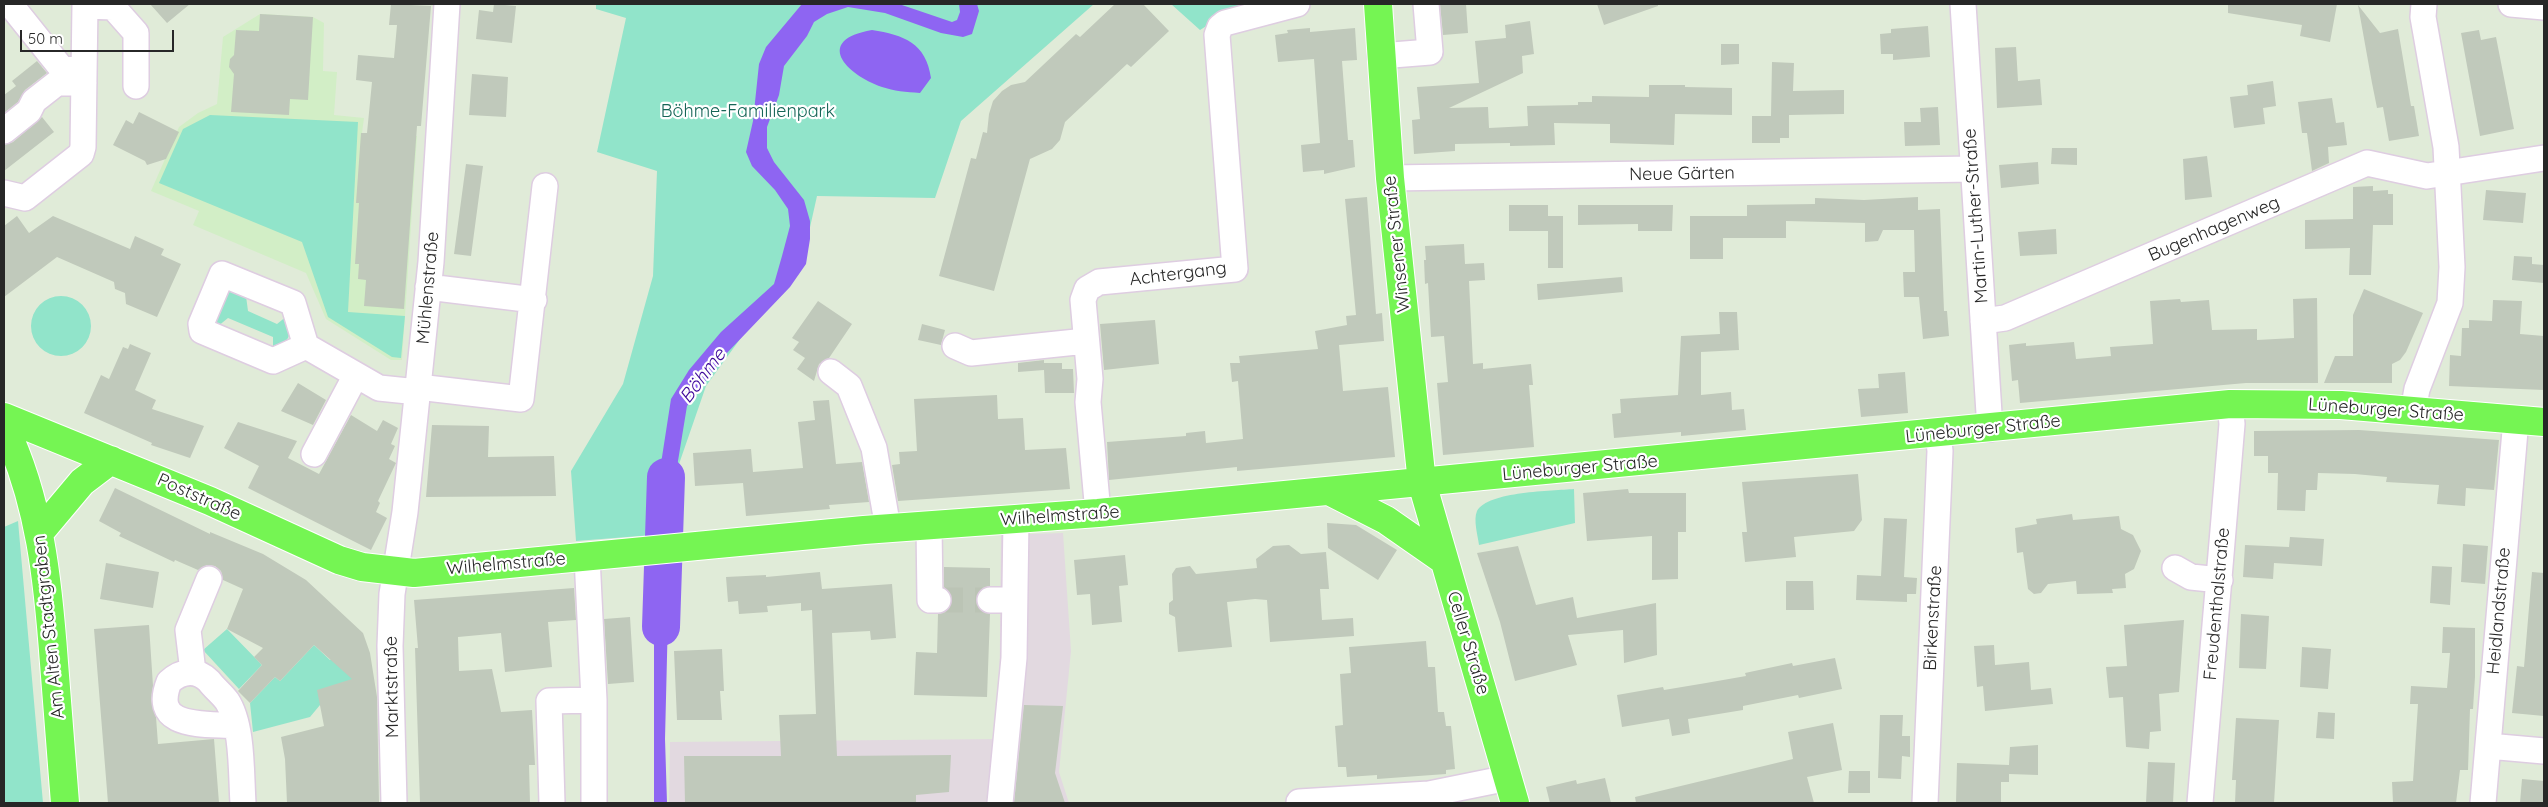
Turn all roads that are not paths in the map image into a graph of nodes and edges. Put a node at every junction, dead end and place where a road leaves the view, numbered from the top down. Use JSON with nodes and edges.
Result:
{"nodes":[{"id":1,"x":10,"y":4,"type":"edge"},
{"id":2,"x":447,"y":4,"type":"edge"},
{"id":3,"x":1297,"y":4,"type":"edge"},
{"id":4,"x":1378,"y":4,"type":"edge"},
{"id":5,"x":1426,"y":4,"type":"edge"},
{"id":6,"x":1963,"y":4,"type":"edge"},
{"id":7,"x":2424,"y":4,"type":"edge"},
{"id":8,"x":2511,"y":4,"type":"edge"},
{"id":9,"x":85,"y":5,"type":"edge"},
{"id":10,"x":2544,"y":7,"type":"edge"},
{"id":11,"x":1380,"y":56,"type":"junction"},
{"id":12,"x":84,"y":76,"type":"junction"},
{"id":13,"x":136,"y":86,"type":"dead end"},
{"id":14,"x":4,"y":131,"type":"edge"},
{"id":15,"x":2544,"y":158,"type":"edge"},
{"id":16,"x":1973,"y":169,"type":"junction"},
{"id":17,"x":2448,"y":174,"type":"junction"},
{"id":18,"x":1390,"y":178,"type":"junction"},
{"id":19,"x":546,"y":186,"type":"dead end"},
{"id":20,"x":4,"y":193,"type":"edge"},
{"id":21,"x":428,"y":287,"type":"junction"},
{"id":22,"x":534,"y":300,"type":"junction"},
{"id":23,"x":1983,"y":322,"type":"junction"},
{"id":24,"x":1086,"y":341,"type":"junction"},
{"id":25,"x":306,"y":346,"type":"dead end"},
{"id":26,"x":955,"y":346,"type":"dead end"},
{"id":27,"x":831,"y":372,"type":"dead end"},
{"id":28,"x":356,"y":375,"type":"junction"},
{"id":29,"x":418,"y":390,"type":"junction"},
{"id":30,"x":2230,"y":404,"type":"junction"},
{"id":31,"x":2413,"y":411,"type":"junction"},
{"id":32,"x":4,"y":418,"type":"edge"},
{"id":33,"x":2516,"y":420,"type":"junction"},
{"id":34,"x":2544,"y":422,"type":"edge"},
{"id":35,"x":4,"y":426,"type":"edge"},
{"id":36,"x":1990,"y":429,"type":"junction"},
{"id":37,"x":1938,"y":434,"type":"junction"},
{"id":38,"x":314,"y":454,"type":"dead end"},
{"id":39,"x":111,"y":460,"type":"junction"},
{"id":40,"x":1422,"y":483,"type":"junction"},
{"id":41,"x":1331,"y":492,"type":"junction"},
{"id":42,"x":1098,"y":514,"type":"junction"},
{"id":43,"x":1016,"y":519,"type":"junction"},
{"id":44,"x":929,"y":525,"type":"junction"},
{"id":45,"x":888,"y":528,"type":"junction"},
{"id":46,"x":40,"y":532,"type":"junction"},
{"id":47,"x":587,"y":557,"type":"junction"},
{"id":48,"x":1442,"y":559,"type":"junction"},
{"id":49,"x":2175,"y":568,"type":"dead end"},
{"id":50,"x":394,"y":572,"type":"junction"},
{"id":51,"x":209,"y":579,"type":"dead end"},
{"id":52,"x":2220,"y":580,"type":"junction"},
{"id":53,"x":938,"y":600,"type":"dead end"},
{"id":54,"x":990,"y":600,"type":"tunnel mouth"},
{"id":55,"x":1014,"y":600,"type":"junction"},
{"id":56,"x":193,"y":672,"type":"junction"},
{"id":57,"x":594,"y":700,"type":"junction"},
{"id":58,"x":236,"y":726,"type":"junction"},
{"id":59,"x":2488,"y":746,"type":"junction"},
{"id":60,"x":2544,"y":751,"type":"edge"},
{"id":61,"x":1512,"y":791,"type":"edge"},
{"id":62,"x":1298,"y":802,"type":"edge"},
{"id":63,"x":65,"y":803,"type":"edge"},
{"id":64,"x":243,"y":803,"type":"edge"},
{"id":65,"x":394,"y":803,"type":"edge"},
{"id":66,"x":552,"y":803,"type":"edge"},
{"id":67,"x":594,"y":803,"type":"edge"},
{"id":68,"x":1000,"y":803,"type":"edge"},
{"id":69,"x":1925,"y":803,"type":"edge"},
{"id":70,"x":2200,"y":803,"type":"edge"},
{"id":71,"x":2483,"y":803,"type":"edge"}],
"edges":[{"from":1,"to":12,"type":"street"},
{"from":2,"to":21,"type":"street","name":"Mühlenstraße"},
{"from":3,"to":24,"type":"street","name":"Achtergang"},
{"from":4,"to":11,"type":"main road","name":"Winsener Straße"},
{"from":5,"to":11,"type":"street"},
{"from":6,"to":16,"type":"street","name":"Martin-Luther-Straße"},
{"from":7,"to":17,"type":"street"},
{"from":8,"to":10,"type":"street"},
{"from":9,"to":12,"type":"street"},
{"from":9,"to":13,"type":"street"},
{"from":11,"to":18,"type":"main road","name":"Winsener Straße"},
{"from":12,"to":14,"type":"street"},
{"from":12,"to":20,"type":"street"},
{"from":15,"to":17,"type":"street","name":"Bugenhagenweg"},
{"from":16,"to":18,"type":"street","name":"Neue Gärten"},
{"from":16,"to":23,"type":"street","name":"Martin-Luther-Straße"},
{"from":17,"to":23,"type":"street","name":"Bugenhagenweg"},
{"from":17,"to":31,"type":"street"},
{"from":18,"to":40,"type":"main road","name":"Winsener Straße"},
{"from":19,"to":22,"type":"street"},
{"from":21,"to":22,"type":"street"},
{"from":21,"to":29,"type":"street","name":"Mühlenstraße"},
{"from":22,"to":29,"type":"street"},
{"from":23,"to":36,"type":"street","name":"Martin-Luther-Straße"},
{"from":24,"to":26,"type":"street"},
{"from":24,"to":42,"type":"street","name":"Achtergang"},
{"from":25,"to":28,"type":"street"},
{"from":27,"to":45,"type":"street"},
{"from":28,"to":29,"type":"street"},
{"from":28,"to":38,"type":"street"},
{"from":29,"to":50,"type":"street","name":"Mühlenstraße"},
{"from":30,"to":31,"type":"main road","name":"Lüneburger Straße"},
{"from":30,"to":36,"type":"main road","name":"Lüneburger Straße"},
{"from":30,"to":52,"type":"street","name":"Freudenthalstraße"},
{"from":31,"to":33,"type":"main road","name":"Lüneburger Straße"},
{"from":32,"to":39,"type":"main road","name":"Poststraße"},
{"from":33,"to":34,"type":"main road","name":"Lüneburger Straße"},
{"from":33,"to":59,"type":"street","name":"Heidlandstraße"},
{"from":35,"to":46,"type":"main road","name":"Am Alten Stadtgraben"},
{"from":36,"to":37,"type":"main road","name":"Lüneburger Straße"},
{"from":37,"to":40,"type":"main road","name":"Lüneburger Straße"},
{"from":37,"to":69,"type":"street","name":"Birkenstraße"},
{"from":39,"to":46,"type":"main road"},
{"from":39,"to":50,"type":"main road","name":"Poststraße"},
{"from":40,"to":41,"type":"main road","name":"Wilhelmstraße"},
{"from":40,"to":48,"type":"main road","name":"Celler Straße"},
{"from":41,"to":42,"type":"main road","name":"Wilhelmstraße"},
{"from":41,"to":48,"type":"main road"},
{"from":42,"to":43,"type":"main road","name":"Wilhelmstraße"},
{"from":43,"to":44,"type":"main road","name":"Wilhelmstraße"},
{"from":43,"to":55,"type":"street"},
{"from":44,"to":45,"type":"main road","name":"Wilhelmstraße"},
{"from":44,"to":53,"type":"street"},
{"from":45,"to":47,"type":"main road","name":"Wilhelmstraße"},
{"from":46,"to":63,"type":"main road","name":"Am Alten Stadtgraben"},
{"from":47,"to":50,"type":"main road","name":"Wilhelmstraße"},
{"from":47,"to":57,"type":"street"},
{"from":48,"to":61,"type":"main road","name":"Celler Straße"},
{"from":49,"to":52,"type":"street"},
{"from":50,"to":65,"type":"street","name":"Marktstraße"},
{"from":51,"to":56,"type":"street"},
{"from":52,"to":70,"type":"street","name":"Freudenthalstraße"},
{"from":54,"to":55,"type":"street"},
{"from":55,"to":68,"type":"street"},
{"from":56,"to":58,"type":"street"},
{"from":56,"to":58,"type":"street"},
{"from":57,"to":66,"type":"street"},
{"from":57,"to":67,"type":"street"},
{"from":58,"to":64,"type":"street"},
{"from":59,"to":60,"type":"street"},
{"from":59,"to":71,"type":"street","name":"Heidlandstraße"},
{"from":61,"to":62,"type":"street"}]}
